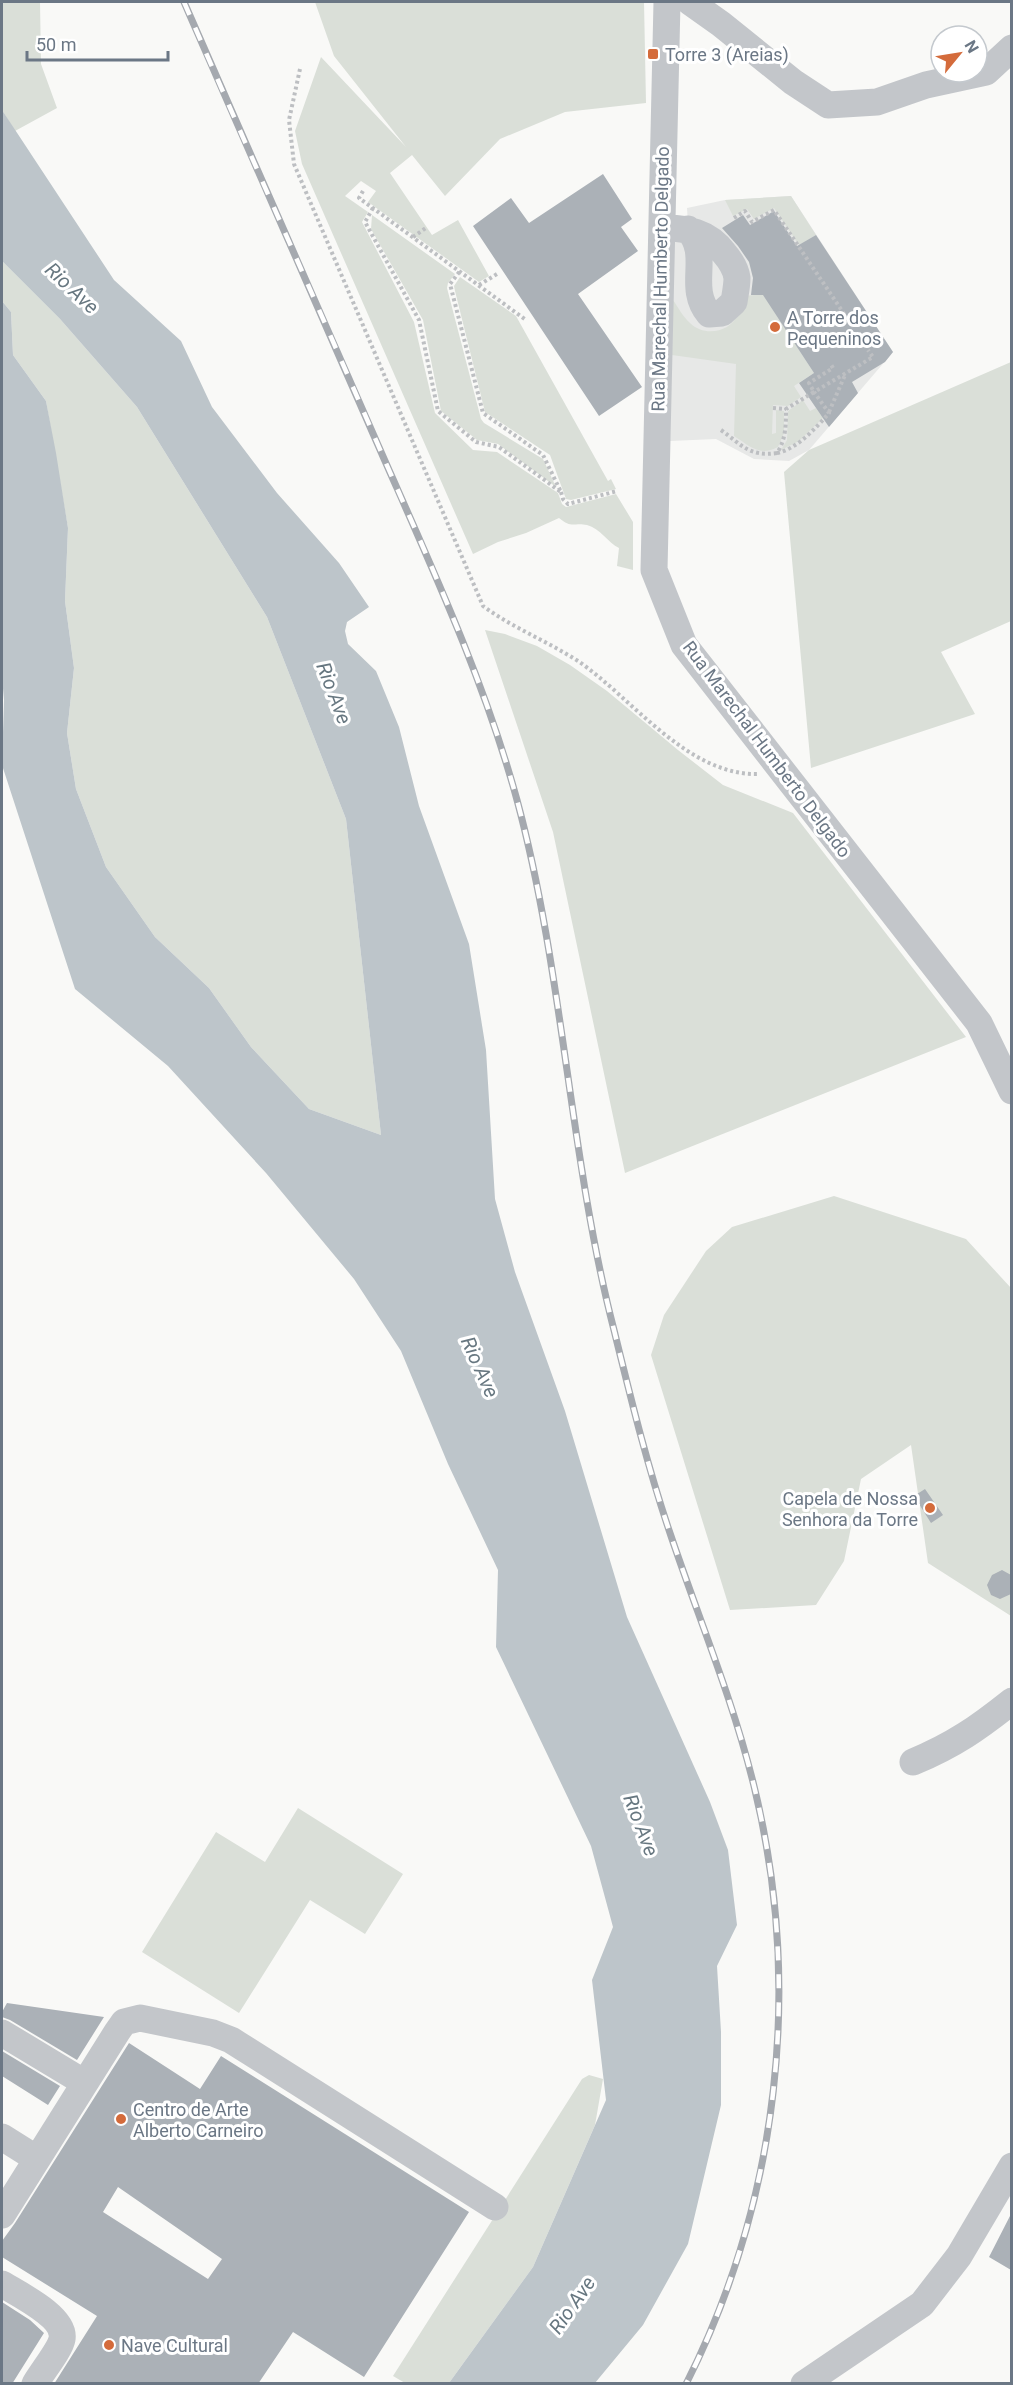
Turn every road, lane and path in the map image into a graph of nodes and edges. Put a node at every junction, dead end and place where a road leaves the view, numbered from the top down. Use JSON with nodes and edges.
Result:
{"nodes":[{"id":1,"x":667,"y":2,"type":"edge"},
{"id":2,"x":690,"y":2,"type":"edge"},
{"id":3,"x":1011,"y":48,"type":"edge"},
{"id":4,"x":300,"y":69,"type":"dead end"},
{"id":5,"x":363,"y":191,"type":"dead end"},
{"id":6,"x":373,"y":208,"type":"junction"},
{"id":7,"x":734,"y":218,"type":"dead end"},
{"id":8,"x":427,"y":227,"type":"dead end"},
{"id":9,"x":413,"y":237,"type":"junction"},
{"id":10,"x":460,"y":271,"type":"junction"},
{"id":11,"x":497,"y":274,"type":"dead end"},
{"id":12,"x":480,"y":285,"type":"junction"},
{"id":13,"x":526,"y":320,"type":"dead end"},
{"id":14,"x":853,"y":327,"type":"dead end"},
{"id":15,"x":867,"y":350,"type":"dead end"},
{"id":16,"x":830,"y":363,"type":"dead end"},
{"id":17,"x":846,"y":374,"type":"junction"},
{"id":18,"x":814,"y":392,"type":"junction"},
{"id":19,"x":773,"y":408,"type":"dead end"},
{"id":20,"x":786,"y":409,"type":"junction"},
{"id":21,"x":829,"y":413,"type":"junction"},
{"id":22,"x":721,"y":430,"type":"dead end"},
{"id":23,"x":777,"y":453,"type":"junction"},
{"id":24,"x":617,"y":491,"type":"dead end"},
{"id":25,"x":561,"y":492,"type":"junction"},
{"id":26,"x":774,"y":761,"type":"junction"},
{"id":27,"x":1011,"y":1091,"type":"edge"},
{"id":28,"x":1011,"y":1701,"type":"edge"},
{"id":29,"x":913,"y":1762,"type":"dead end"},
{"id":30,"x":2,"y":2033,"type":"edge"},
{"id":31,"x":85,"y":2084,"type":"junction"},
{"id":32,"x":2,"y":2137,"type":"edge"},
{"id":33,"x":37,"y":2159,"type":"junction"},
{"id":34,"x":1011,"y":2166,"type":"edge"},
{"id":35,"x":495,"y":2207,"type":"dead end"},
{"id":36,"x":2,"y":2215,"type":"edge"},
{"id":37,"x":2,"y":2284,"type":"edge"},
{"id":38,"x":35,"y":2384,"type":"edge"},
{"id":39,"x":804,"y":2384,"type":"edge"}],
"edges":[{"from":1,"to":26,"type":"street","name":"Rua Marechal Humberto Delgado"},
{"from":2,"to":3,"type":"street"},
{"from":4,"to":26,"type":"path"},
{"from":5,"to":6,"type":"path"},
{"from":6,"to":9,"type":"path"},
{"from":6,"to":25,"type":"path"},
{"from":7,"to":14,"type":"path"},
{"from":8,"to":9,"type":"path"},
{"from":9,"to":10,"type":"path"},
{"from":10,"to":12,"type":"path"},
{"from":10,"to":25,"type":"path"},
{"from":11,"to":12,"type":"path"},
{"from":12,"to":13,"type":"path"},
{"from":15,"to":17,"type":"path"},
{"from":16,"to":18,"type":"path"},
{"from":17,"to":18,"type":"path"},
{"from":17,"to":21,"type":"path"},
{"from":18,"to":20,"type":"path"},
{"from":18,"to":21,"type":"path"},
{"from":19,"to":20,"type":"path"},
{"from":20,"to":23,"type":"path"},
{"from":21,"to":23,"type":"path"},
{"from":22,"to":23,"type":"path"},
{"from":24,"to":25,"type":"path"},
{"from":26,"to":27,"type":"street","name":"Rua Marechal Humberto Delgado"},
{"from":28,"to":29,"type":"street"},
{"from":30,"to":31,"type":"street"},
{"from":31,"to":33,"type":"street"},
{"from":31,"to":35,"type":"street"},
{"from":32,"to":33,"type":"street"},
{"from":33,"to":36,"type":"street"},
{"from":34,"to":39,"type":"street"},
{"from":37,"to":38,"type":"street"}]}
